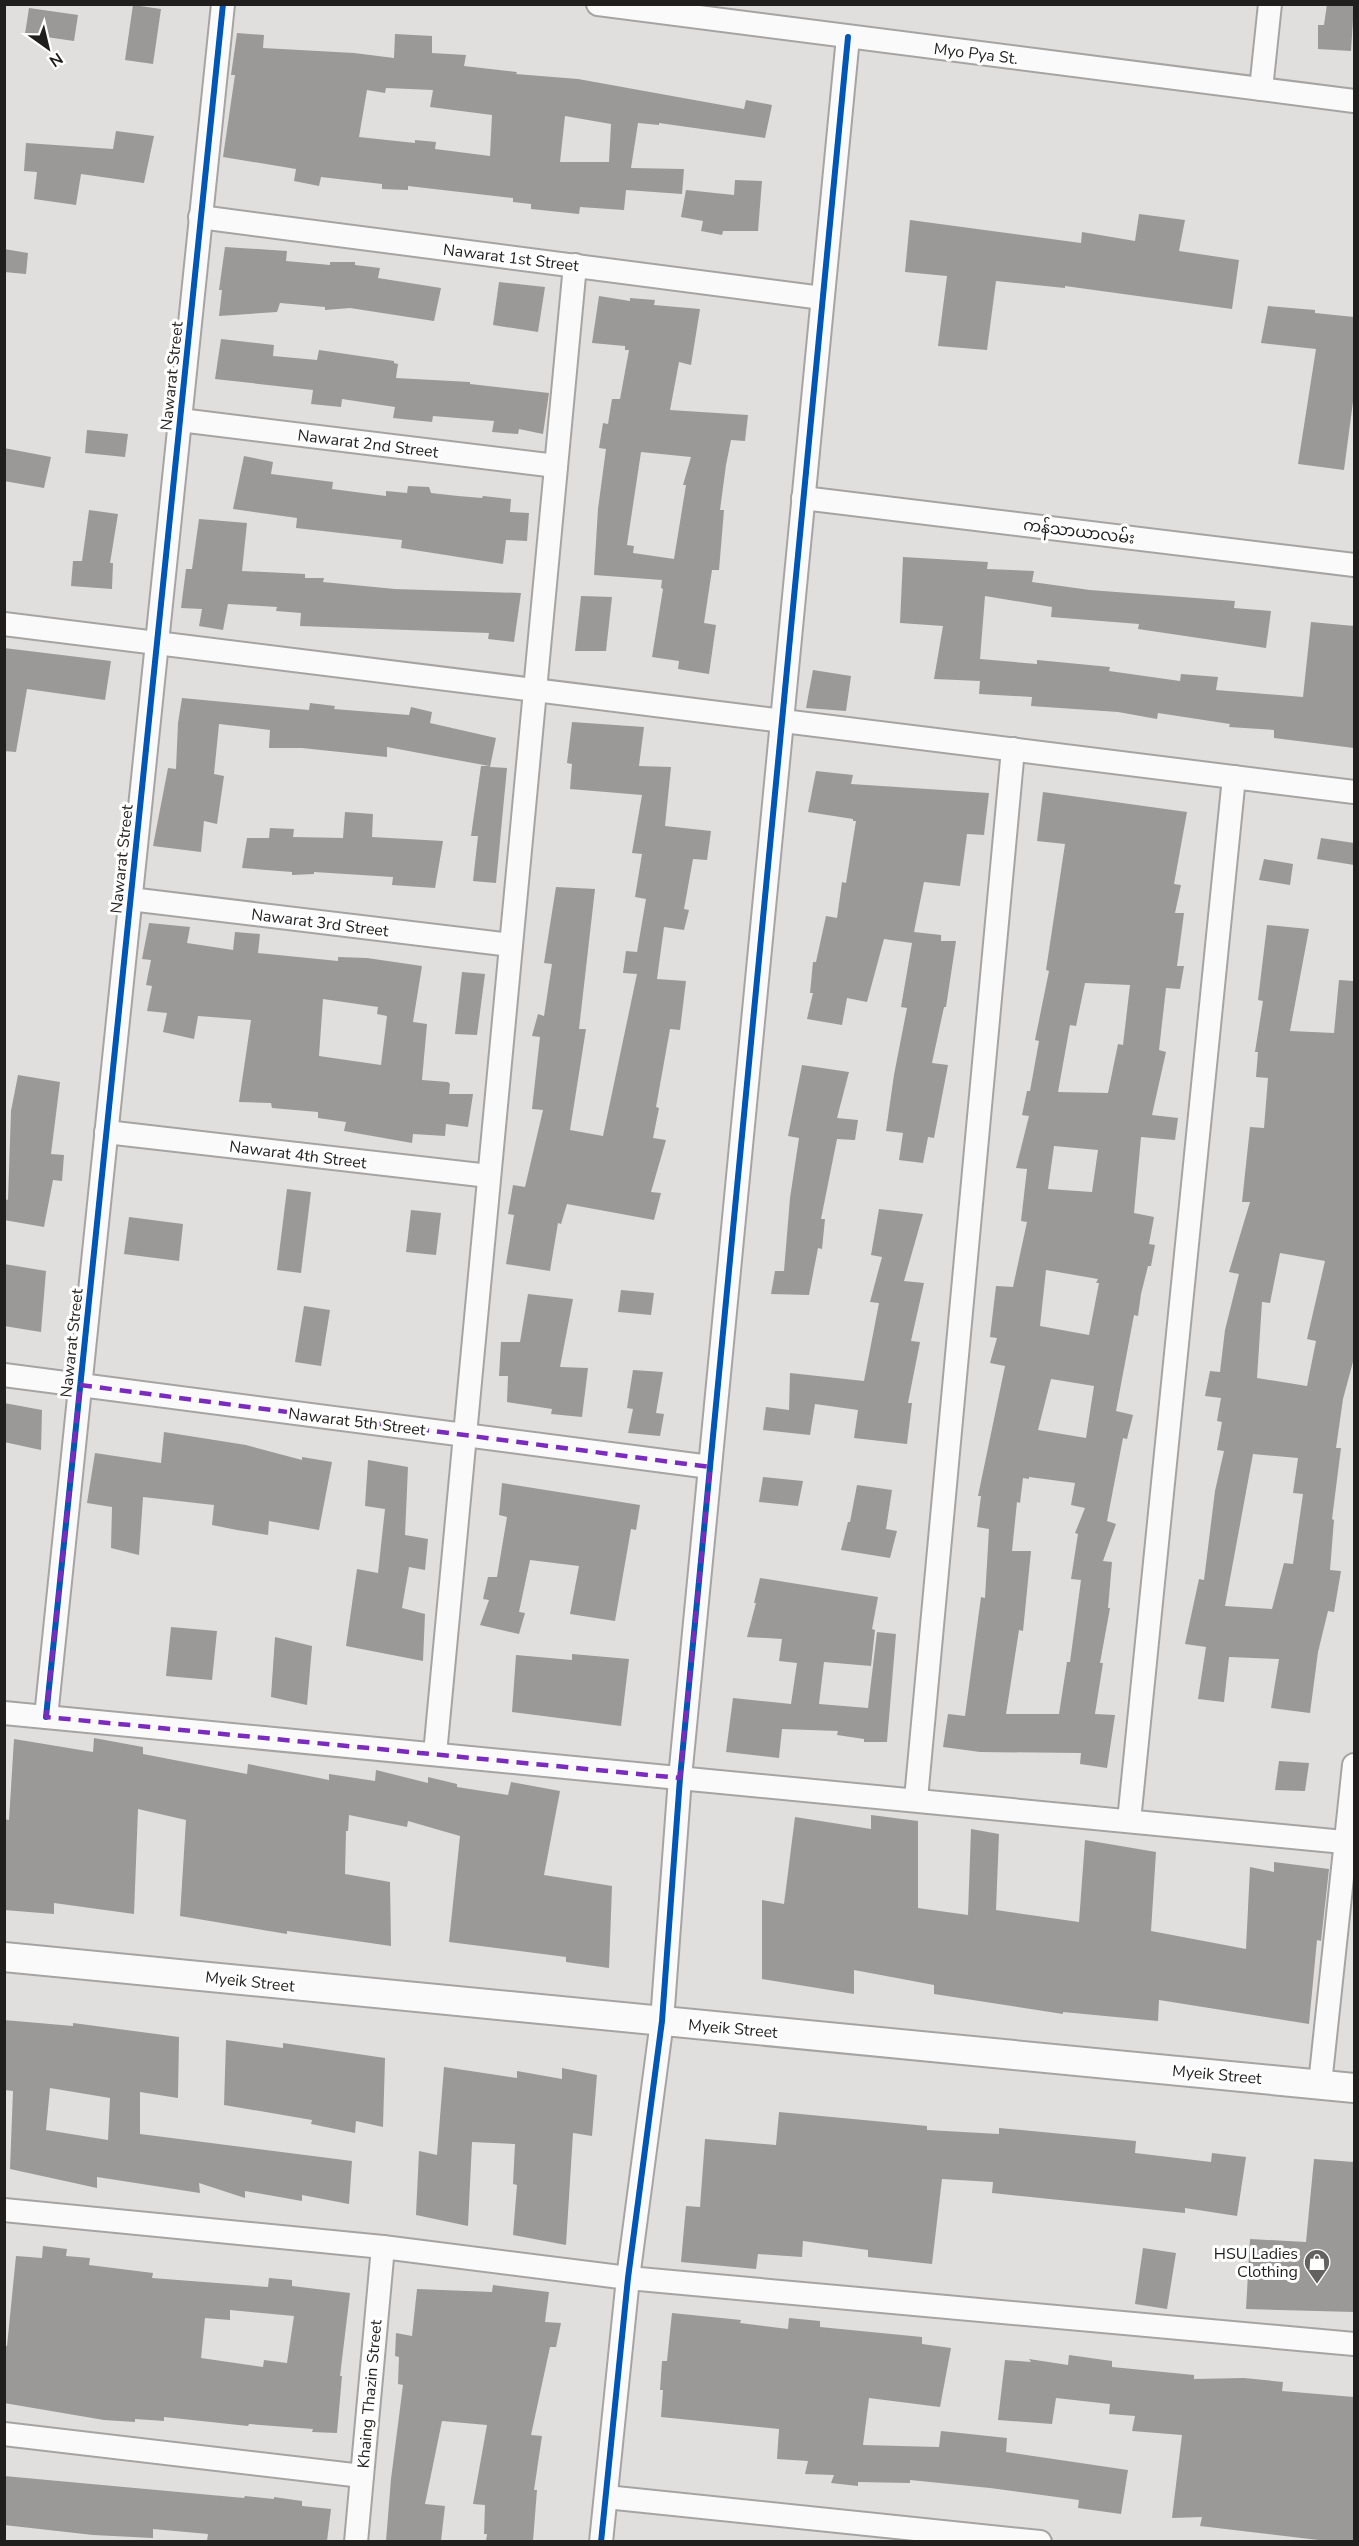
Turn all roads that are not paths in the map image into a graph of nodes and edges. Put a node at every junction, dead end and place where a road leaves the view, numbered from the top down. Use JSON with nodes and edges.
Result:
{"nodes":[{"id":1,"x":222,"y":4,"type":"edge"},
{"id":2,"x":598,"y":4,"type":"edge"},
{"id":3,"x":1270,"y":4,"type":"edge"},
{"id":4,"x":848,"y":37,"type":"junction"},
{"id":5,"x":1261,"y":89,"type":"junction"},
{"id":6,"x":1354,"y":101,"type":"edge"},
{"id":7,"x":201,"y":217,"type":"junction"},
{"id":8,"x":575,"y":265,"type":"junction"},
{"id":9,"x":822,"y":298,"type":"junction"},
{"id":10,"x":180,"y":420,"type":"junction"},
{"id":11,"x":556,"y":466,"type":"junction"},
{"id":12,"x":803,"y":498,"type":"junction"},
{"id":13,"x":1354,"y":565,"type":"edge"},
{"id":14,"x":4,"y":624,"type":"edge"},
{"id":15,"x":157,"y":643,"type":"junction"},
{"id":16,"x":535,"y":690,"type":"junction"},
{"id":17,"x":782,"y":720,"type":"junction"},
{"id":18,"x":1013,"y":749,"type":"junction"},
{"id":19,"x":1234,"y":777,"type":"junction"},
{"id":20,"x":1354,"y":792,"type":"edge"},
{"id":21,"x":130,"y":899,"type":"junction"},
{"id":22,"x":511,"y":945,"type":"junction"},
{"id":23,"x":106,"y":1132,"type":"junction"},
{"id":24,"x":489,"y":1176,"type":"junction"},
{"id":25,"x":4,"y":1376,"type":"edge"},
{"id":26,"x":80,"y":1385,"type":"junction"},
{"id":27,"x":464,"y":1435,"type":"junction"},
{"id":28,"x":710,"y":1467,"type":"junction"},
{"id":29,"x":4,"y":1713,"type":"edge"},
{"id":30,"x":46,"y":1717,"type":"junction"},
{"id":31,"x":435,"y":1754,"type":"junction"},
{"id":32,"x":1354,"y":1765,"type":"edge"},
{"id":33,"x":680,"y":1778,"type":"junction"},
{"id":34,"x":916,"y":1799,"type":"junction"},
{"id":35,"x":1129,"y":1821,"type":"junction"},
{"id":36,"x":1351,"y":1842,"type":"edge"},
{"id":37,"x":4,"y":1958,"type":"edge"},
{"id":38,"x":662,"y":2021,"type":"junction"},
{"id":39,"x":1320,"y":2084,"type":"junction"},
{"id":40,"x":1354,"y":2088,"type":"edge"},
{"id":41,"x":4,"y":2210,"type":"edge"},
{"id":42,"x":383,"y":2247,"type":"junction"},
{"id":43,"x":628,"y":2278,"type":"junction"},
{"id":44,"x":1354,"y":2344,"type":"edge"},
{"id":45,"x":4,"y":2434,"type":"edge"},
{"id":46,"x":362,"y":2476,"type":"junction"},
{"id":47,"x":606,"y":2497,"type":"junction"},
{"id":48,"x":356,"y":2541,"type":"edge"},
{"id":49,"x":601,"y":2541,"type":"edge"},
{"id":50,"x":1040,"y":2541,"type":"edge"}],
"edges":[{"from":1,"to":7,"type":"street","name":"Nawarat Street"},
{"from":2,"to":4,"type":"street","name":"Myo Pya St."},
{"from":3,"to":5,"type":"street"},
{"from":4,"to":5,"type":"street","name":"Myo Pya St."},
{"from":4,"to":9,"type":"street"},
{"from":5,"to":6,"type":"street","name":"Myo Pya St."},
{"from":7,"to":8,"type":"street","name":"Nawarat 1st Street"},
{"from":7,"to":10,"type":"street","name":"Nawarat Street"},
{"from":8,"to":9,"type":"street","name":"Nawarat 1st Street"},
{"from":8,"to":11,"type":"street"},
{"from":9,"to":12,"type":"street"},
{"from":10,"to":11,"type":"street","name":"Nawarat 2nd Street"},
{"from":10,"to":15,"type":"street","name":"Nawarat Street"},
{"from":11,"to":16,"type":"street"},
{"from":12,"to":13,"type":"street","name":"ကန်သာယာလမ်း"},
{"from":12,"to":17,"type":"street"},
{"from":14,"to":15,"type":"street"},
{"from":15,"to":16,"type":"street"},
{"from":15,"to":21,"type":"street","name":"Nawarat Street"},
{"from":16,"to":17,"type":"street"},
{"from":16,"to":22,"type":"street"},
{"from":17,"to":18,"type":"street"},
{"from":17,"to":28,"type":"street"},
{"from":18,"to":19,"type":"street"},
{"from":18,"to":34,"type":"street"},
{"from":19,"to":20,"type":"street"},
{"from":19,"to":35,"type":"street"},
{"from":21,"to":22,"type":"street","name":"Nawarat 3rd Street"},
{"from":21,"to":23,"type":"street","name":"Nawarat Street"},
{"from":22,"to":24,"type":"street"},
{"from":23,"to":24,"type":"street","name":"Nawarat 4th Street"},
{"from":23,"to":26,"type":"street","name":"Nawarat Street"},
{"from":24,"to":27,"type":"street"},
{"from":25,"to":26,"type":"street","name":"Nawarat 5th Street"},
{"from":26,"to":27,"type":"street","name":"Nawarat 5th Street"},
{"from":26,"to":30,"type":"street","name":"Nawarat Street"},
{"from":27,"to":28,"type":"street","name":"Nawarat 5th Street"},
{"from":27,"to":31,"type":"street"},
{"from":28,"to":33,"type":"street"},
{"from":29,"to":30,"type":"street"},
{"from":30,"to":31,"type":"street"},
{"from":31,"to":33,"type":"street"},
{"from":32,"to":36,"type":"street"},
{"from":33,"to":34,"type":"street"},
{"from":33,"to":38,"type":"street"},
{"from":34,"to":35,"type":"street"},
{"from":35,"to":36,"type":"street"},
{"from":36,"to":39,"type":"street"},
{"from":37,"to":38,"type":"street","name":"Myeik Street"},
{"from":38,"to":39,"type":"street","name":"Myeik Street"},
{"from":38,"to":43,"type":"street"},
{"from":39,"to":40,"type":"street","name":"Myeik Street"},
{"from":41,"to":42,"type":"street"},
{"from":42,"to":43,"type":"street"},
{"from":42,"to":46,"type":"street","name":"Khaing Thazin Street"},
{"from":43,"to":44,"type":"street"},
{"from":43,"to":47,"type":"street"},
{"from":45,"to":46,"type":"street"},
{"from":46,"to":48,"type":"street","name":"Khaing Thazin Street"},
{"from":47,"to":49,"type":"street"},
{"from":47,"to":50,"type":"street"}]}
